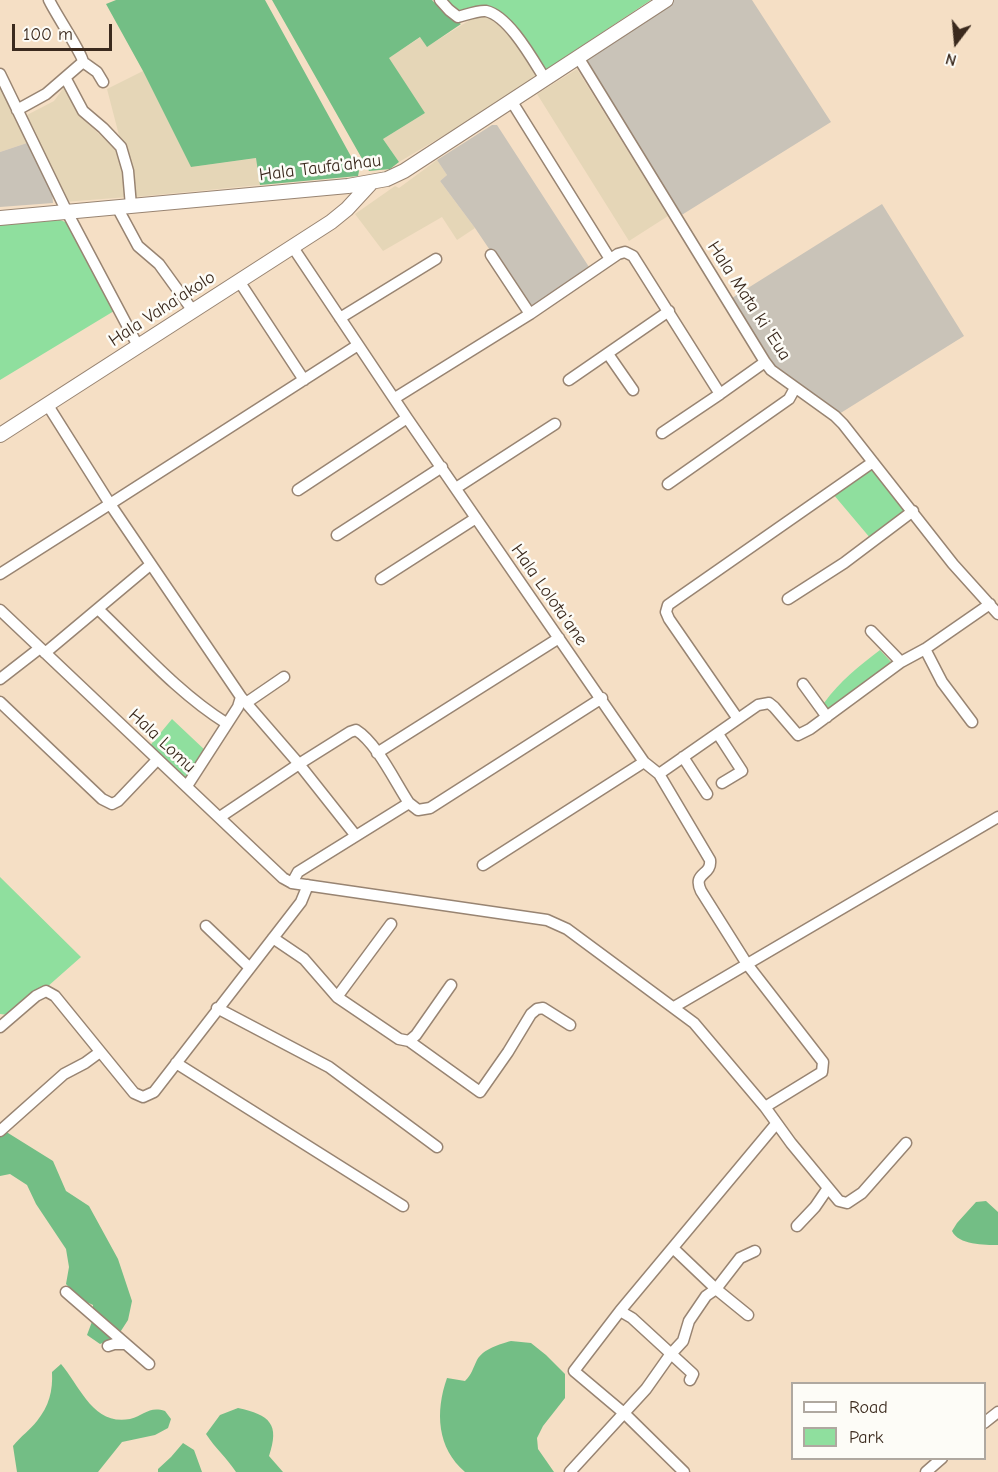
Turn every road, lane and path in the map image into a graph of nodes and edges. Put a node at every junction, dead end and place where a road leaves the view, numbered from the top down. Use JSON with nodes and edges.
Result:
{"nodes":[{"id":1,"x":50,"y":0,"type":"edge"},
{"id":2,"x":440,"y":0,"type":"edge"},
{"id":3,"x":666,"y":0,"type":"edge"},
{"id":4,"x":578,"y":57,"type":"junction"},
{"id":5,"x":83,"y":62,"type":"junction"},
{"id":6,"x":0,"y":74,"type":"edge"},
{"id":7,"x":66,"y":79,"type":"junction"},
{"id":8,"x":545,"y":79,"type":"junction"},
{"id":9,"x":103,"y":82,"type":"dead end"},
{"id":10,"x":512,"y":102,"type":"junction"},
{"id":11,"x":17,"y":110,"type":"junction"},
{"id":12,"x":371,"y":183,"type":"junction"},
{"id":13,"x":348,"y":186,"type":"junction"},
{"id":14,"x":124,"y":207,"type":"junction"},
{"id":15,"x":67,"y":212,"type":"junction"},
{"id":16,"x":342,"y":212,"type":"junction"},
{"id":17,"x":0,"y":218,"type":"edge"},
{"id":18,"x":292,"y":246,"type":"junction"},
{"id":19,"x":491,"y":255,"type":"dead end"},
{"id":20,"x":436,"y":258,"type":"dead end"},
{"id":21,"x":610,"y":259,"type":"junction"},
{"id":22,"x":239,"y":281,"type":"junction"},
{"id":23,"x":193,"y":311,"type":"junction"},
{"id":24,"x":669,"y":311,"type":"junction"},
{"id":25,"x":530,"y":314,"type":"junction"},
{"id":26,"x":340,"y":318,"type":"junction"},
{"id":27,"x":358,"y":345,"type":"junction"},
{"id":28,"x":138,"y":346,"type":"junction"},
{"id":29,"x":608,"y":354,"type":"junction"},
{"id":30,"x":765,"y":362,"type":"junction"},
{"id":31,"x":304,"y":380,"type":"junction"},
{"id":32,"x":568,"y":380,"type":"dead end"},
{"id":33,"x":795,"y":388,"type":"junction"},
{"id":34,"x":633,"y":390,"type":"dead end"},
{"id":35,"x":720,"y":394,"type":"junction"},
{"id":36,"x":395,"y":398,"type":"junction"},
{"id":37,"x":46,"y":404,"type":"junction"},
{"id":38,"x":407,"y":418,"type":"junction"},
{"id":39,"x":555,"y":424,"type":"dead end"},
{"id":40,"x":662,"y":433,"type":"dead end"},
{"id":41,"x":0,"y":435,"type":"edge"},
{"id":42,"x":873,"y":462,"type":"junction"},
{"id":43,"x":442,"y":467,"type":"junction"},
{"id":44,"x":668,"y":484,"type":"dead end"},
{"id":45,"x":456,"y":488,"type":"junction"},
{"id":46,"x":298,"y":490,"type":"dead end"},
{"id":47,"x":110,"y":504,"type":"junction"},
{"id":48,"x":913,"y":511,"type":"junction"},
{"id":49,"x":476,"y":518,"type":"junction"},
{"id":50,"x":337,"y":536,"type":"dead end"},
{"id":51,"x":150,"y":565,"type":"junction"},
{"id":52,"x":0,"y":574,"type":"edge"},
{"id":53,"x":381,"y":579,"type":"dead end"},
{"id":54,"x":788,"y":599,"type":"dead end"},
{"id":55,"x":990,"y":603,"type":"junction"},
{"id":56,"x":98,"y":609,"type":"junction"},
{"id":57,"x":0,"y":610,"type":"edge"},
{"id":58,"x":998,"y":614,"type":"edge"},
{"id":59,"x":870,"y":631,"type":"dead end"},
{"id":60,"x":559,"y":638,"type":"junction"},
{"id":61,"x":925,"y":649,"type":"junction"},
{"id":62,"x":42,"y":651,"type":"junction"},
{"id":63,"x":901,"y":662,"type":"junction"},
{"id":64,"x":284,"y":677,"type":"dead end"},
{"id":65,"x":0,"y":679,"type":"edge"},
{"id":66,"x":803,"y":684,"type":"dead end"},
{"id":67,"x":602,"y":698,"type":"junction"},
{"id":68,"x":244,"y":700,"type":"junction"},
{"id":69,"x":0,"y":702,"type":"edge"},
{"id":70,"x":827,"y":717,"type":"junction"},
{"id":71,"x":738,"y":719,"type":"junction"},
{"id":72,"x":972,"y":722,"type":"dead end"},
{"id":73,"x":226,"y":723,"type":"junction"},
{"id":74,"x":718,"y":734,"type":"junction"},
{"id":75,"x":377,"y":753,"type":"junction"},
{"id":76,"x":683,"y":757,"type":"junction"},
{"id":77,"x":157,"y":760,"type":"junction"},
{"id":78,"x":644,"y":762,"type":"junction"},
{"id":79,"x":299,"y":764,"type":"junction"},
{"id":80,"x":659,"y":774,"type":"junction"},
{"id":81,"x":722,"y":783,"type":"dead end"},
{"id":82,"x":187,"y":786,"type":"junction"},
{"id":83,"x":707,"y":794,"type":"dead end"},
{"id":84,"x":408,"y":803,"type":"junction"},
{"id":85,"x":220,"y":817,"type":"junction"},
{"id":86,"x":998,"y":817,"type":"edge"},
{"id":87,"x":356,"y":836,"type":"junction"},
{"id":88,"x":483,"y":865,"type":"dead end"},
{"id":89,"x":292,"y":883,"type":"junction"},
{"id":90,"x":308,"y":885,"type":"junction"},
{"id":91,"x":391,"y":924,"type":"dead end"},
{"id":92,"x":206,"y":926,"type":"dead end"},
{"id":93,"x":273,"y":938,"type":"junction"},
{"id":94,"x":747,"y":964,"type":"junction"},
{"id":95,"x":250,"y":968,"type":"junction"},
{"id":96,"x":451,"y":985,"type":"dead end"},
{"id":97,"x":337,"y":997,"type":"junction"},
{"id":98,"x":674,"y":1007,"type":"junction"},
{"id":99,"x":218,"y":1008,"type":"junction"},
{"id":100,"x":570,"y":1025,"type":"dead end"},
{"id":101,"x":0,"y":1027,"type":"edge"},
{"id":102,"x":409,"y":1041,"type":"junction"},
{"id":103,"x":100,"y":1052,"type":"junction"},
{"id":104,"x":176,"y":1063,"type":"junction"},
{"id":105,"x":765,"y":1107,"type":"junction"},
{"id":106,"x":776,"y":1124,"type":"junction"},
{"id":107,"x":0,"y":1131,"type":"edge"},
{"id":108,"x":906,"y":1143,"type":"dead end"},
{"id":109,"x":437,"y":1147,"type":"dead end"},
{"id":110,"x":828,"y":1188,"type":"junction"},
{"id":111,"x":403,"y":1206,"type":"dead end"},
{"id":112,"x":797,"y":1226,"type":"dead end"},
{"id":113,"x":674,"y":1249,"type":"junction"},
{"id":114,"x":755,"y":1251,"type":"dead end"},
{"id":115,"x":716,"y":1289,"type":"junction"},
{"id":116,"x":66,"y":1292,"type":"dead end"},
{"id":117,"x":620,"y":1311,"type":"junction"},
{"id":118,"x":748,"y":1315,"type":"dead end"},
{"id":119,"x":124,"y":1344,"type":"junction"},
{"id":120,"x":108,"y":1346,"type":"dead end"},
{"id":121,"x":670,"y":1355,"type":"junction"},
{"id":122,"x":148,"y":1364,"type":"dead end"},
{"id":123,"x":690,"y":1380,"type":"dead end"},
{"id":124,"x":998,"y":1412,"type":"edge"},
{"id":125,"x":625,"y":1414,"type":"junction"},
{"id":126,"x":986,"y":1421,"type":"edge"},
{"id":127,"x":940,"y":1460,"type":"edge"},
{"id":128,"x":570,"y":1472,"type":"edge"},
{"id":129,"x":684,"y":1472,"type":"edge"},
{"id":130,"x":926,"y":1472,"type":"edge"}],
"edges":[{"from":1,"to":5,"type":"street"},
{"from":2,"to":8,"type":"street"},
{"from":3,"to":4,"type":"main road","name":"Hala Taufa'ahau"},
{"from":4,"to":8,"type":"main road","name":"Hala Taufa'ahau"},
{"from":4,"to":30,"type":"street","name":"Hala Mata ki 'Eua"},
{"from":5,"to":7,"type":"street"},
{"from":5,"to":9,"type":"street"},
{"from":6,"to":11,"type":"street"},
{"from":7,"to":11,"type":"street"},
{"from":7,"to":14,"type":"street"},
{"from":8,"to":10,"type":"main road","name":"Hala Taufa'ahau"},
{"from":10,"to":12,"type":"main road","name":"Hala Taufa'ahau"},
{"from":10,"to":21,"type":"street"},
{"from":11,"to":15,"type":"street"},
{"from":12,"to":13,"type":"main road","name":"Hala Taufa'ahau"},
{"from":12,"to":16,"type":"main road","name":"Hala Vaha'akolo"},
{"from":13,"to":14,"type":"main road","name":"Hala Taufa'ahau"},
{"from":13,"to":16,"type":"main road"},
{"from":14,"to":15,"type":"main road","name":"Hala Taufa'ahau"},
{"from":14,"to":23,"type":"street"},
{"from":15,"to":17,"type":"main road","name":"Hala Taufa'ahau"},
{"from":15,"to":28,"type":"street"},
{"from":16,"to":18,"type":"main road","name":"Hala Vaha'akolo"},
{"from":18,"to":22,"type":"main road","name":"Hala Vaha'akolo"},
{"from":18,"to":26,"type":"street","name":"Hala Lolota'ane"},
{"from":19,"to":25,"type":"street"},
{"from":20,"to":26,"type":"street"},
{"from":21,"to":24,"type":"street"},
{"from":21,"to":25,"type":"street"},
{"from":22,"to":23,"type":"main road","name":"Hala Vaha'akolo"},
{"from":22,"to":31,"type":"street"},
{"from":23,"to":28,"type":"main road","name":"Hala Vaha'akolo"},
{"from":24,"to":29,"type":"street"},
{"from":24,"to":35,"type":"street"},
{"from":25,"to":36,"type":"street"},
{"from":26,"to":27,"type":"street","name":"Hala Lolota'ane"},
{"from":27,"to":31,"type":"street"},
{"from":27,"to":36,"type":"street","name":"Hala Lolota'ane"},
{"from":28,"to":37,"type":"main road","name":"Hala Vaha'akolo"},
{"from":29,"to":32,"type":"street"},
{"from":29,"to":34,"type":"street"},
{"from":30,"to":33,"type":"street","name":"Hala Mata ki 'Eua"},
{"from":30,"to":35,"type":"street"},
{"from":31,"to":47,"type":"street"},
{"from":33,"to":42,"type":"street","name":"Hala Mata ki 'Eua"},
{"from":33,"to":44,"type":"street"},
{"from":35,"to":40,"type":"street"},
{"from":36,"to":38,"type":"street","name":"Hala Lolota'ane"},
{"from":37,"to":41,"type":"main road","name":"Hala Vaha'akolo"},
{"from":37,"to":47,"type":"street"},
{"from":38,"to":43,"type":"street","name":"Hala Lolota'ane"},
{"from":38,"to":46,"type":"street"},
{"from":39,"to":45,"type":"street"},
{"from":42,"to":48,"type":"street","name":"Hala Mata ki 'Eua"},
{"from":42,"to":71,"type":"street"},
{"from":43,"to":45,"type":"street","name":"Hala Lolota'ane"},
{"from":43,"to":50,"type":"street"},
{"from":45,"to":49,"type":"street","name":"Hala Lolota'ane"},
{"from":47,"to":51,"type":"street"},
{"from":47,"to":52,"type":"street"},
{"from":48,"to":54,"type":"street"},
{"from":48,"to":55,"type":"street","name":"Hala Mata ki 'Eua"},
{"from":49,"to":53,"type":"street"},
{"from":49,"to":60,"type":"street","name":"Hala Lolota'ane"},
{"from":51,"to":56,"type":"street"},
{"from":51,"to":68,"type":"street"},
{"from":55,"to":58,"type":"street","name":"Hala Mata ki 'Eua"},
{"from":55,"to":61,"type":"street"},
{"from":56,"to":62,"type":"street"},
{"from":56,"to":73,"type":"street"},
{"from":57,"to":62,"type":"street","name":"Hala Lomu"},
{"from":59,"to":63,"type":"street"},
{"from":60,"to":67,"type":"street","name":"Hala Lolota'ane"},
{"from":60,"to":75,"type":"street"},
{"from":61,"to":63,"type":"street"},
{"from":61,"to":72,"type":"street"},
{"from":62,"to":65,"type":"street"},
{"from":62,"to":77,"type":"street","name":"Hala Lomu"},
{"from":63,"to":70,"type":"street"},
{"from":64,"to":68,"type":"street"},
{"from":66,"to":70,"type":"street"},
{"from":67,"to":78,"type":"street","name":"Hala Lolota'ane"},
{"from":67,"to":84,"type":"street"},
{"from":68,"to":73,"type":"street"},
{"from":68,"to":79,"type":"street"},
{"from":69,"to":77,"type":"street"},
{"from":70,"to":71,"type":"street"},
{"from":71,"to":74,"type":"street"},
{"from":73,"to":82,"type":"street"},
{"from":74,"to":76,"type":"street"},
{"from":74,"to":81,"type":"street"},
{"from":75,"to":79,"type":"street"},
{"from":75,"to":84,"type":"street"},
{"from":76,"to":80,"type":"street"},
{"from":76,"to":83,"type":"street"},
{"from":77,"to":82,"type":"street","name":"Hala Lomu"},
{"from":78,"to":80,"type":"street","name":"Hala Lolota'ane"},
{"from":78,"to":88,"type":"street"},
{"from":79,"to":85,"type":"street"},
{"from":79,"to":87,"type":"street"},
{"from":80,"to":94,"type":"street","name":"Hala Lolota'ane"},
{"from":82,"to":85,"type":"street","name":"Hala Lomu"},
{"from":84,"to":87,"type":"street"},
{"from":85,"to":89,"type":"street","name":"Hala Lomu"},
{"from":86,"to":94,"type":"street"},
{"from":87,"to":89,"type":"street"},
{"from":89,"to":90,"type":"street"},
{"from":90,"to":93,"type":"street"},
{"from":90,"to":98,"type":"street"},
{"from":91,"to":97,"type":"street"},
{"from":92,"to":95,"type":"street"},
{"from":93,"to":95,"type":"street"},
{"from":93,"to":97,"type":"street"},
{"from":94,"to":98,"type":"street"},
{"from":94,"to":105,"type":"street"},
{"from":95,"to":99,"type":"street"},
{"from":96,"to":102,"type":"street"},
{"from":97,"to":102,"type":"street"},
{"from":98,"to":105,"type":"street"},
{"from":99,"to":104,"type":"street"},
{"from":99,"to":109,"type":"street"},
{"from":100,"to":102,"type":"street"},
{"from":101,"to":103,"type":"street"},
{"from":103,"to":104,"type":"street"},
{"from":103,"to":107,"type":"street"},
{"from":104,"to":111,"type":"street"},
{"from":105,"to":106,"type":"street"},
{"from":106,"to":110,"type":"street"},
{"from":106,"to":113,"type":"street"},
{"from":108,"to":110,"type":"street"},
{"from":110,"to":112,"type":"street"},
{"from":113,"to":115,"type":"street"},
{"from":113,"to":117,"type":"street"},
{"from":114,"to":115,"type":"street"},
{"from":115,"to":118,"type":"street"},
{"from":115,"to":121,"type":"street"},
{"from":116,"to":119,"type":"street"},
{"from":117,"to":121,"type":"street"},
{"from":117,"to":125,"type":"street"},
{"from":119,"to":120,"type":"street"},
{"from":119,"to":122,"type":"street"},
{"from":121,"to":123,"type":"street"},
{"from":121,"to":125,"type":"street"},
{"from":124,"to":126,"type":"street"},
{"from":125,"to":128,"type":"street"},
{"from":125,"to":129,"type":"street"},
{"from":127,"to":130,"type":"street"}]}
